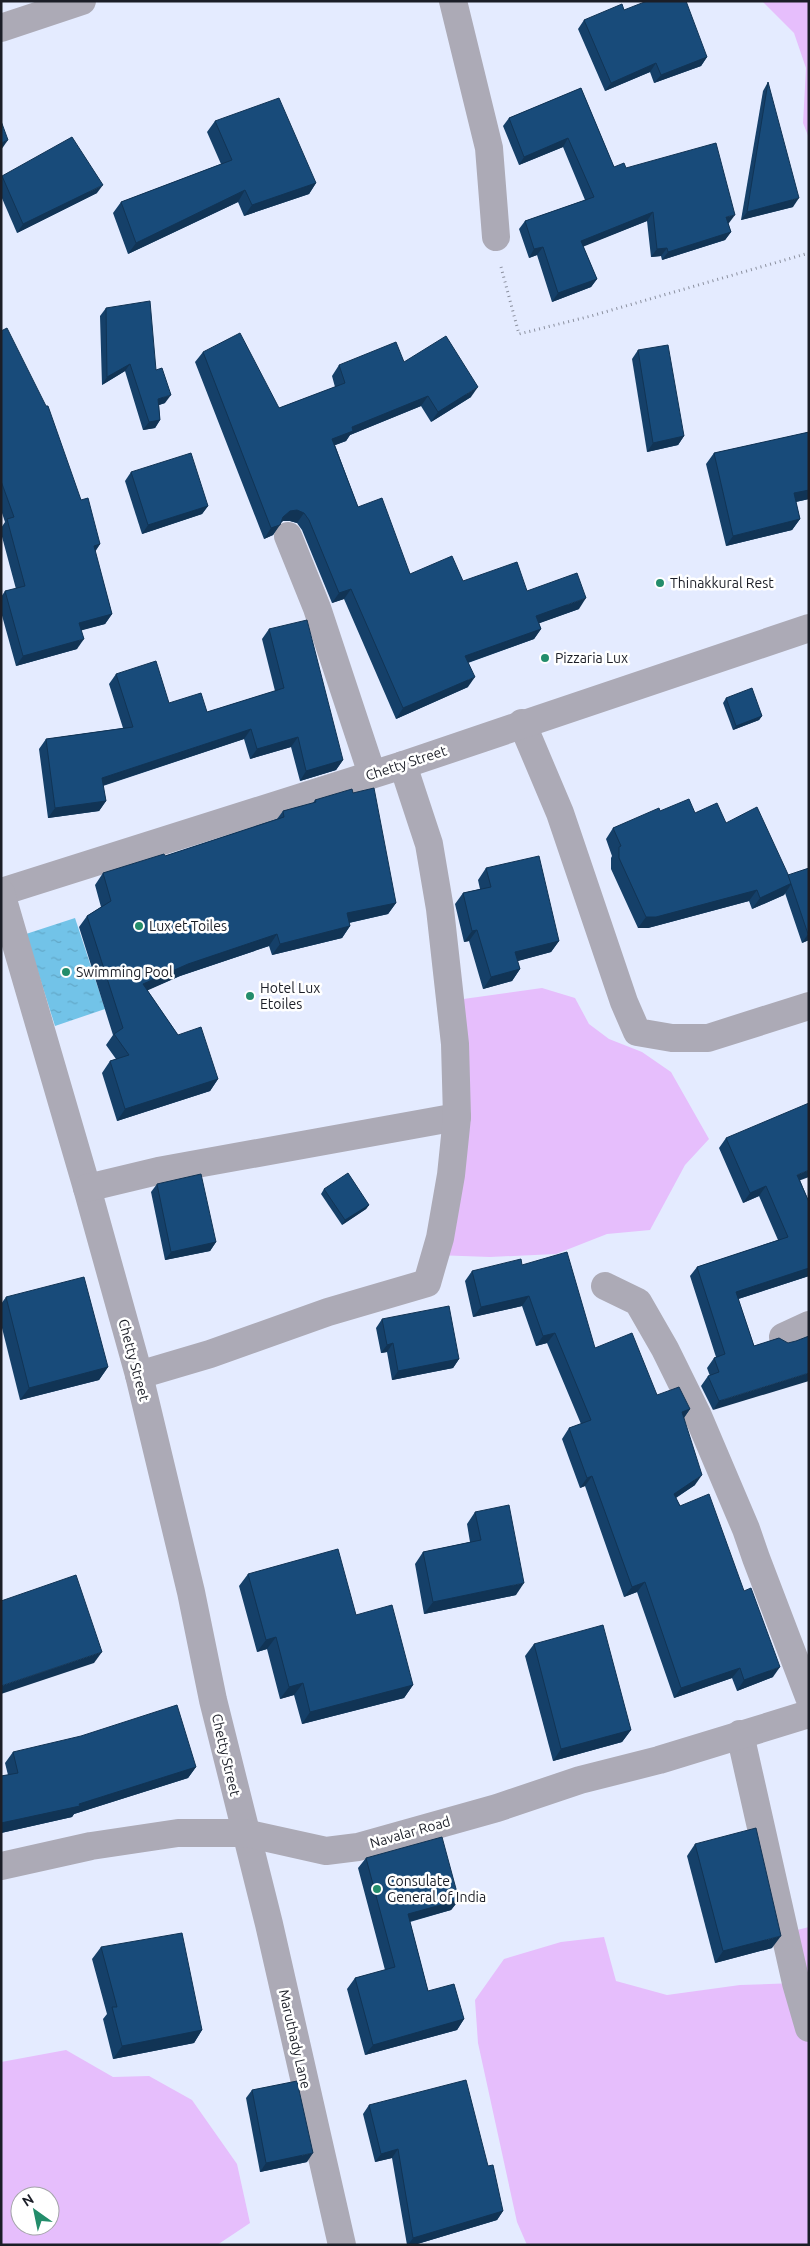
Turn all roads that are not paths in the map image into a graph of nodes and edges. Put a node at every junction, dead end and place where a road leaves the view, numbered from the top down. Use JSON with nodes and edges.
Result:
{"nodes":[{"id":1,"x":82,"y":1,"type":"edge"},
{"id":2,"x":453,"y":1,"type":"edge"},
{"id":3,"x":1,"y":28,"type":"edge"},
{"id":4,"x":496,"y":237,"type":"road end"},
{"id":5,"x":288,"y":536,"type":"dead end"},
{"id":6,"x":809,"y":628,"type":"edge"},
{"id":7,"x":522,"y":723,"type":"junction"},
{"id":8,"x":403,"y":765,"type":"junction"},
{"id":9,"x":372,"y":774,"type":"junction"},
{"id":10,"x":1,"y":893,"type":"edge"},
{"id":11,"x":809,"y":1006,"type":"edge"},
{"id":12,"x":457,"y":1117,"type":"junction"},
{"id":13,"x":88,"y":1188,"type":"junction"},
{"id":14,"x":605,"y":1286,"type":"dead end"},
{"id":15,"x":809,"y":1325,"type":"edge"},
{"id":16,"x":783,"y":1337,"type":"dead end"},
{"id":17,"x":139,"y":1375,"type":"junction"},
{"id":18,"x":809,"y":1697,"type":"edge"},
{"id":19,"x":809,"y":1714,"type":"edge"},
{"id":20,"x":740,"y":1734,"type":"junction"},
{"id":21,"x":245,"y":1834,"type":"junction"},
{"id":22,"x":1,"y":1866,"type":"edge"},
{"id":23,"x":809,"y":2028,"type":"edge"},
{"id":24,"x":342,"y":2245,"type":"edge"}],
"edges":[{"from":1,"to":3,"type":"street"},
{"from":2,"to":4,"type":"street"},
{"from":5,"to":9,"type":"street"},
{"from":6,"to":7,"type":"street","name":"Chetty Street"},
{"from":7,"to":8,"type":"street","name":"Chetty Street"},
{"from":7,"to":11,"type":"street"},
{"from":8,"to":9,"type":"street","name":"Chetty Street"},
{"from":8,"to":12,"type":"street"},
{"from":9,"to":10,"type":"street","name":"Chetty Street"},
{"from":10,"to":13,"type":"street","name":"Chetty Street"},
{"from":12,"to":13,"type":"street"},
{"from":12,"to":17,"type":"street"},
{"from":13,"to":17,"type":"street","name":"Chetty Street"},
{"from":14,"to":18,"type":"street"},
{"from":15,"to":16,"type":"street"},
{"from":17,"to":21,"type":"street","name":"Chetty Street"},
{"from":19,"to":20,"type":"street","name":"Navalar Road"},
{"from":20,"to":21,"type":"street","name":"Navalar Road"},
{"from":20,"to":23,"type":"street"},
{"from":21,"to":22,"type":"street","name":"Navalar Road"},
{"from":21,"to":24,"type":"street","name":"Maruthady Lane"}]}
